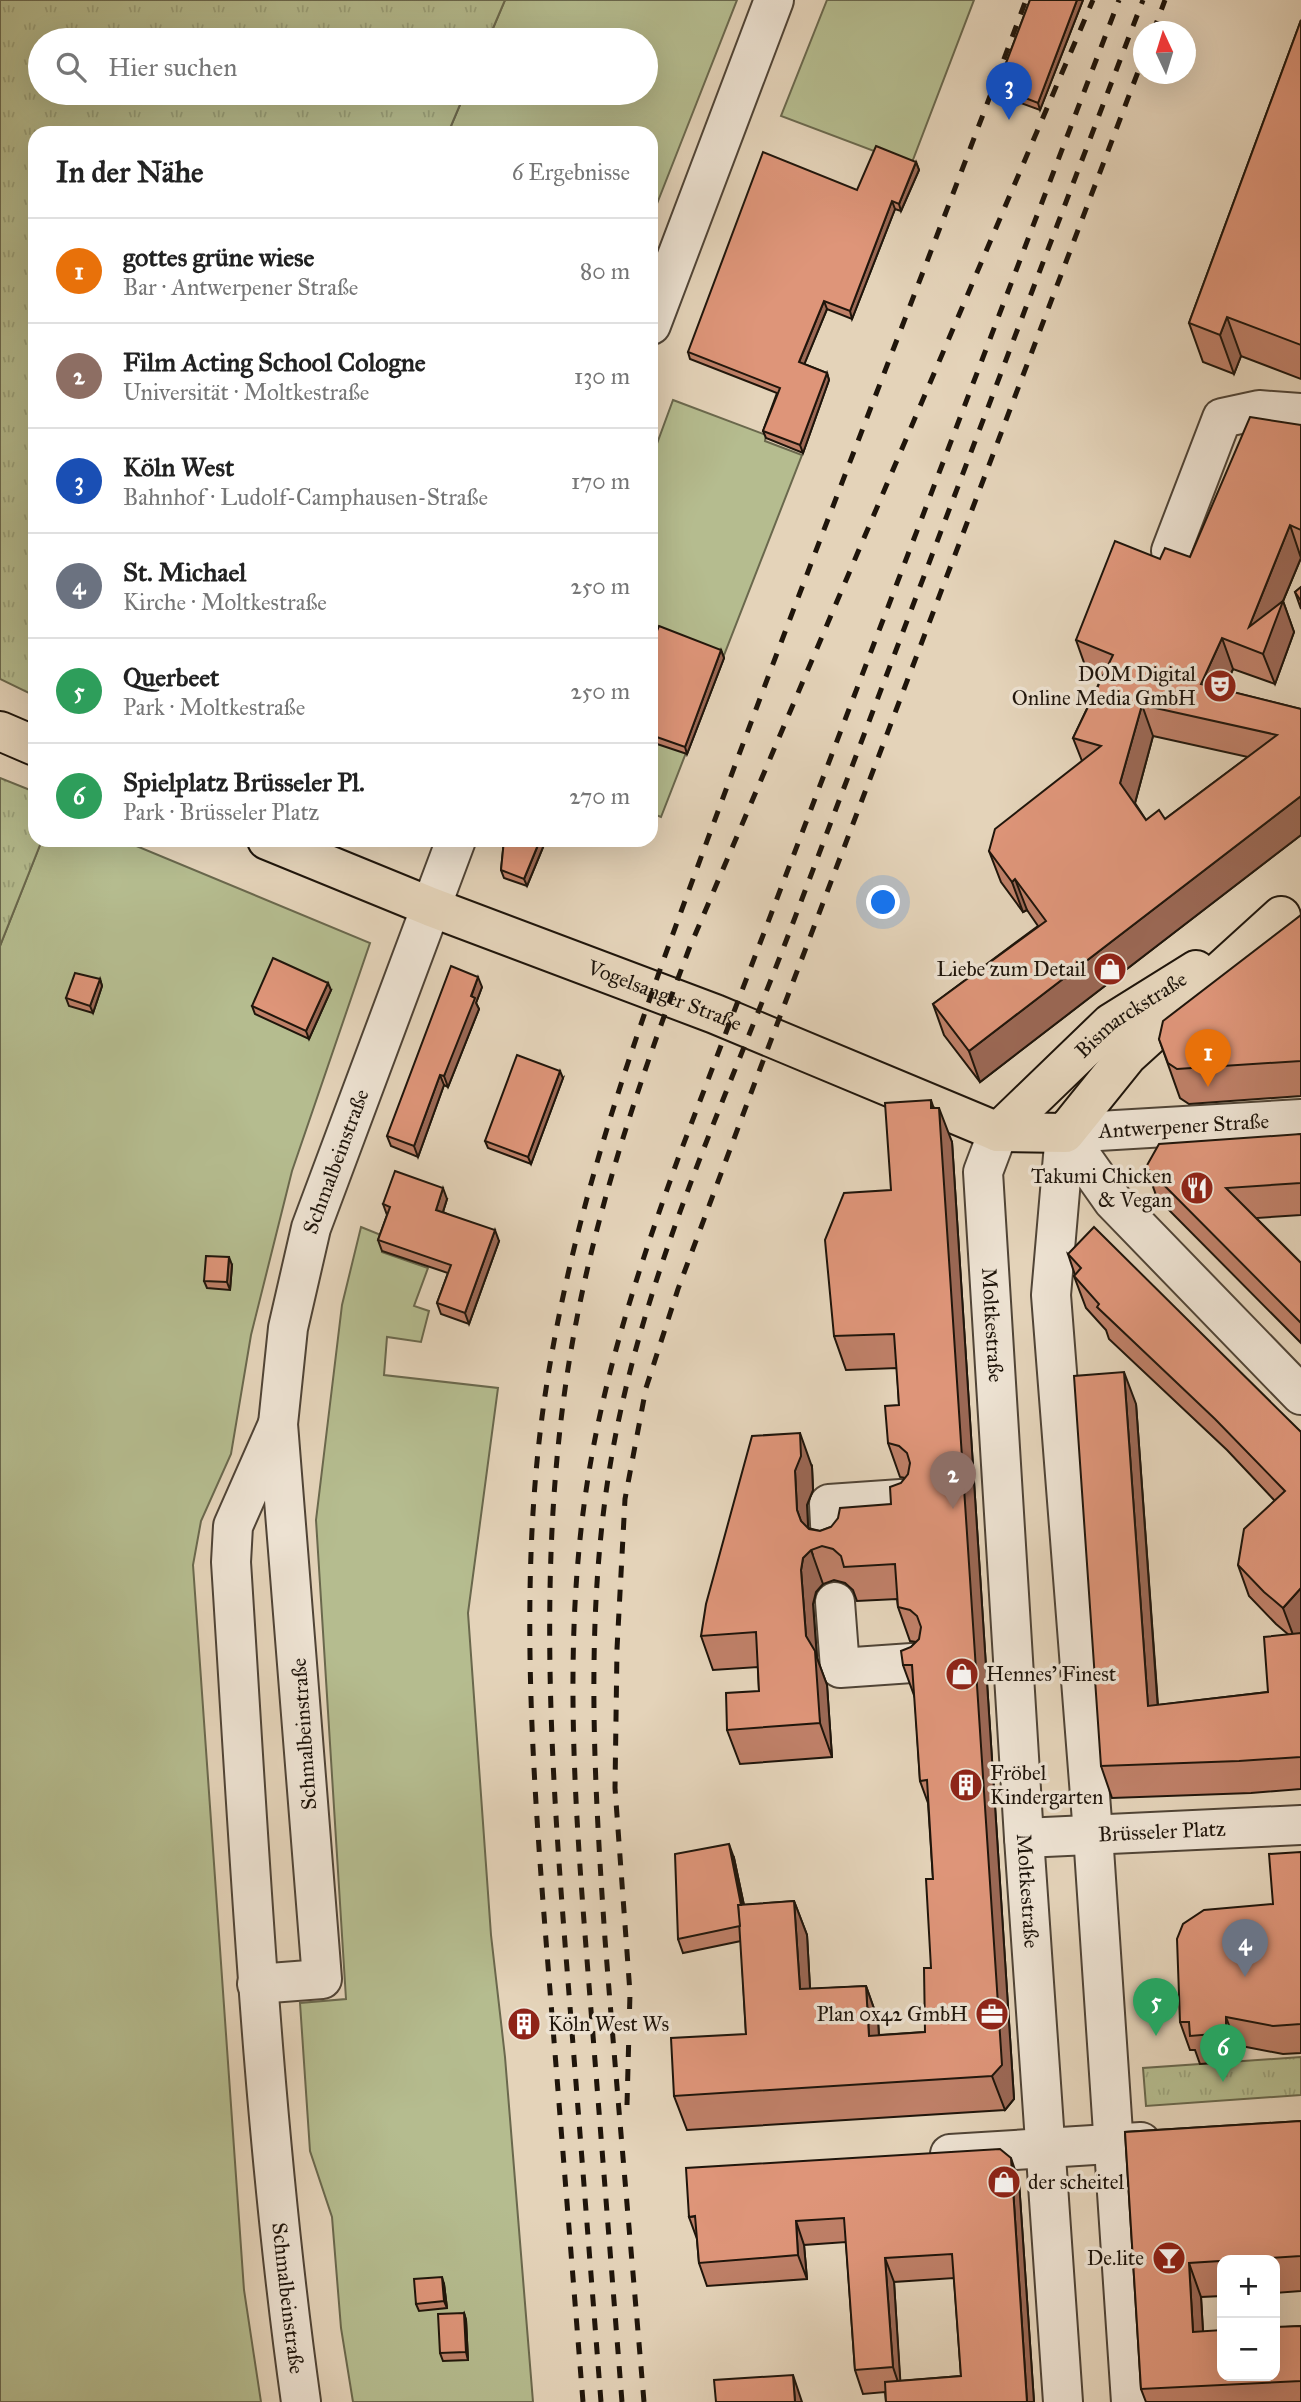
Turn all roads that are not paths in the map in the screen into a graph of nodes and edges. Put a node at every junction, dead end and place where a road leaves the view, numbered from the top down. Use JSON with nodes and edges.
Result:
{"nodes":[{"id":1,"x":774,"y":0,"type":"edge"},
{"id":2,"x":658,"y":307,"type":"edge"},
{"id":3,"x":1301,"y":413,"type":"edge"},
{"id":4,"x":1171,"y":551,"type":"edge"},
{"id":5,"x":0,"y":731,"type":"edge"},
{"id":6,"x":28,"y":743,"type":"edge"},
{"id":7,"x":284,"y":847,"type":"edge"},
{"id":8,"x":453,"y":847,"type":"edge"},
{"id":9,"x":431,"y":907,"type":"junction"},
{"id":10,"x":1291,"y":908,"type":"edge"},
{"id":11,"x":1301,"y":1119,"type":"edge"},
{"id":12,"x":998,"y":1132,"type":"junction"},
{"id":13,"x":1065,"y":1133,"type":"junction"},
{"id":14,"x":1301,"y":1395,"type":"edge"},
{"id":15,"x":278,"y":1424,"type":"junction"},
{"id":16,"x":901,"y":1499,"type":"edge"},
{"id":17,"x":831,"y":1543,"type":"edge"},
{"id":18,"x":835,"y":1602,"type":"dead end"},
{"id":19,"x":912,"y":1663,"type":"edge"},
{"id":20,"x":1301,"y":1825,"type":"edge"},
{"id":21,"x":1093,"y":1834,"type":"junction"},
{"id":22,"x":1024,"y":1838,"type":"junction"},
{"id":23,"x":257,"y":1984,"type":"junction"},
{"id":24,"x":1181,"y":2139,"type":"edge"},
{"id":25,"x":1114,"y":2143,"type":"junction"},
{"id":26,"x":1045,"y":2147,"type":"junction"},
{"id":27,"x":908,"y":2157,"type":"edge"},
{"id":28,"x":301,"y":2402,"type":"edge"},
{"id":29,"x":1063,"y":2402,"type":"edge"},
{"id":30,"x":1131,"y":2402,"type":"edge"}],
"edges":[{"from":1,"to":2,"type":"street"},
{"from":3,"to":4,"type":"street"},
{"from":5,"to":6,"type":"main road"},
{"from":7,"to":9,"type":"main road","name":"Vogelsanger Straße"},
{"from":8,"to":9,"type":"street","name":"Schmalbeinstraße"},
{"from":9,"to":12,"type":"main road","name":"Vogelsanger Straße"},
{"from":9,"to":15,"type":"street","name":"Schmalbeinstraße"},
{"from":10,"to":12,"type":"main road","name":"Bismarckstraße"},
{"from":10,"to":13,"type":"main road","name":"Bismarckstraße"},
{"from":11,"to":13,"type":"street","name":"Antwerpener Straße"},
{"from":12,"to":13,"type":"main road","name":"Vogelsanger Straße"},
{"from":12,"to":22,"type":"street","name":"Moltkestraße"},
{"from":13,"to":14,"type":"street"},
{"from":13,"to":21,"type":"street"},
{"from":15,"to":23,"type":"street","name":"Schmalbeinstraße"},
{"from":15,"to":23,"type":"street","name":"Schmalbeinstraße"},
{"from":16,"to":17,"type":"street"},
{"from":18,"to":19,"type":"street"},
{"from":20,"to":21,"type":"street","name":"Brüsseler Platz"},
{"from":21,"to":22,"type":"street","name":"Brüsseler Platz"},
{"from":21,"to":25,"type":"street"},
{"from":22,"to":26,"type":"street","name":"Moltkestraße"},
{"from":23,"to":28,"type":"street","name":"Schmalbeinstraße"},
{"from":24,"to":25,"type":"street"},
{"from":25,"to":26,"type":"street"},
{"from":25,"to":30,"type":"street"},
{"from":26,"to":27,"type":"street"},
{"from":26,"to":29,"type":"street","name":"Moltkestraße"}]}
